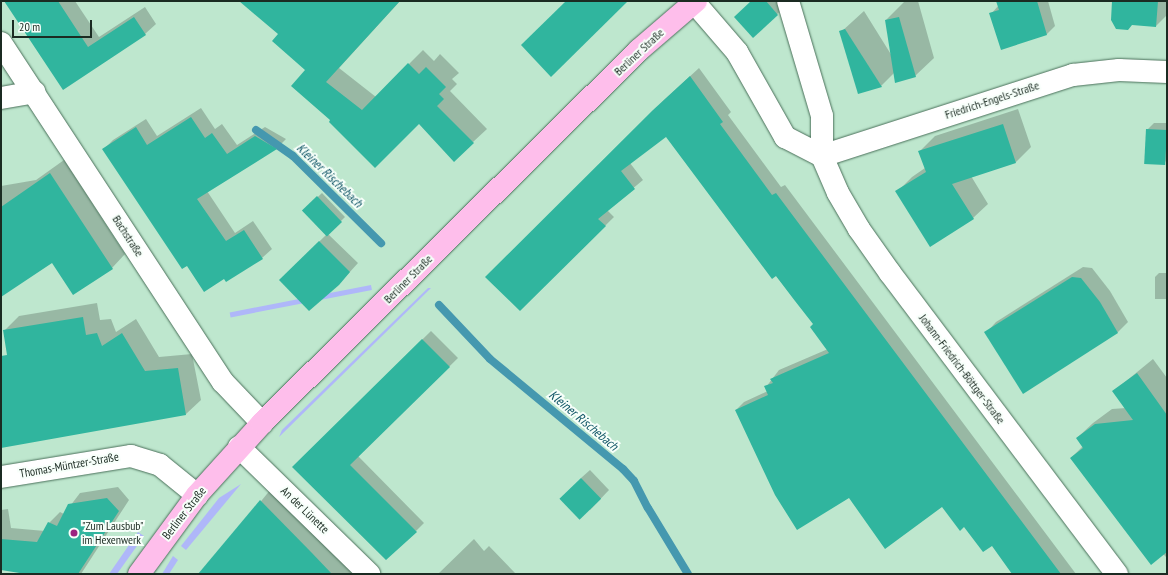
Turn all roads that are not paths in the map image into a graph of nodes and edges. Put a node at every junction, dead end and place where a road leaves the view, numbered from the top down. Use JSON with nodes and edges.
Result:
{"nodes":[{"id":1,"x":788,"y":1,"type":"edge"},
{"id":2,"x":695,"y":2,"type":"edge"},
{"id":3,"x":1,"y":43,"type":"edge"},
{"id":4,"x":1167,"y":72,"type":"edge"},
{"id":5,"x":34,"y":92,"type":"junction"},
{"id":6,"x":1,"y":98,"type":"edge"},
{"id":7,"x":822,"y":156,"type":"junction"},
{"id":8,"x":262,"y":423,"type":"junction"},
{"id":9,"x":239,"y":447,"type":"junction"},
{"id":10,"x":1,"y":477,"type":"edge"},
{"id":11,"x":197,"y":495,"type":"junction"},
{"id":12,"x":139,"y":574,"type":"edge"},
{"id":13,"x":370,"y":574,"type":"edge"},
{"id":14,"x":1117,"y":574,"type":"edge"}],
"edges":[{"from":1,"to":7,"type":"street","name":"Johann-Friedrich-Böttger-Straße"},
{"from":2,"to":7,"type":"street"},
{"from":2,"to":8,"type":"main road","name":"Berliner Straße"},
{"from":3,"to":5,"type":"street","name":"Bachstraße"},
{"from":4,"to":7,"type":"street","name":"Friedrich-Engels-Straße"},
{"from":5,"to":6,"type":"street"},
{"from":5,"to":8,"type":"street","name":"Bachstraße"},
{"from":7,"to":14,"type":"street","name":"Johann-Friedrich-Böttger-Straße"},
{"from":8,"to":9,"type":"main road","name":"Berliner Straße"},
{"from":9,"to":11,"type":"main road","name":"Berliner Straße"},
{"from":9,"to":13,"type":"street","name":"An der Lünette"},
{"from":10,"to":11,"type":"street","name":"Thomas-Müntzer-Straße"},
{"from":11,"to":12,"type":"main road","name":"Berliner Straße"}]}
